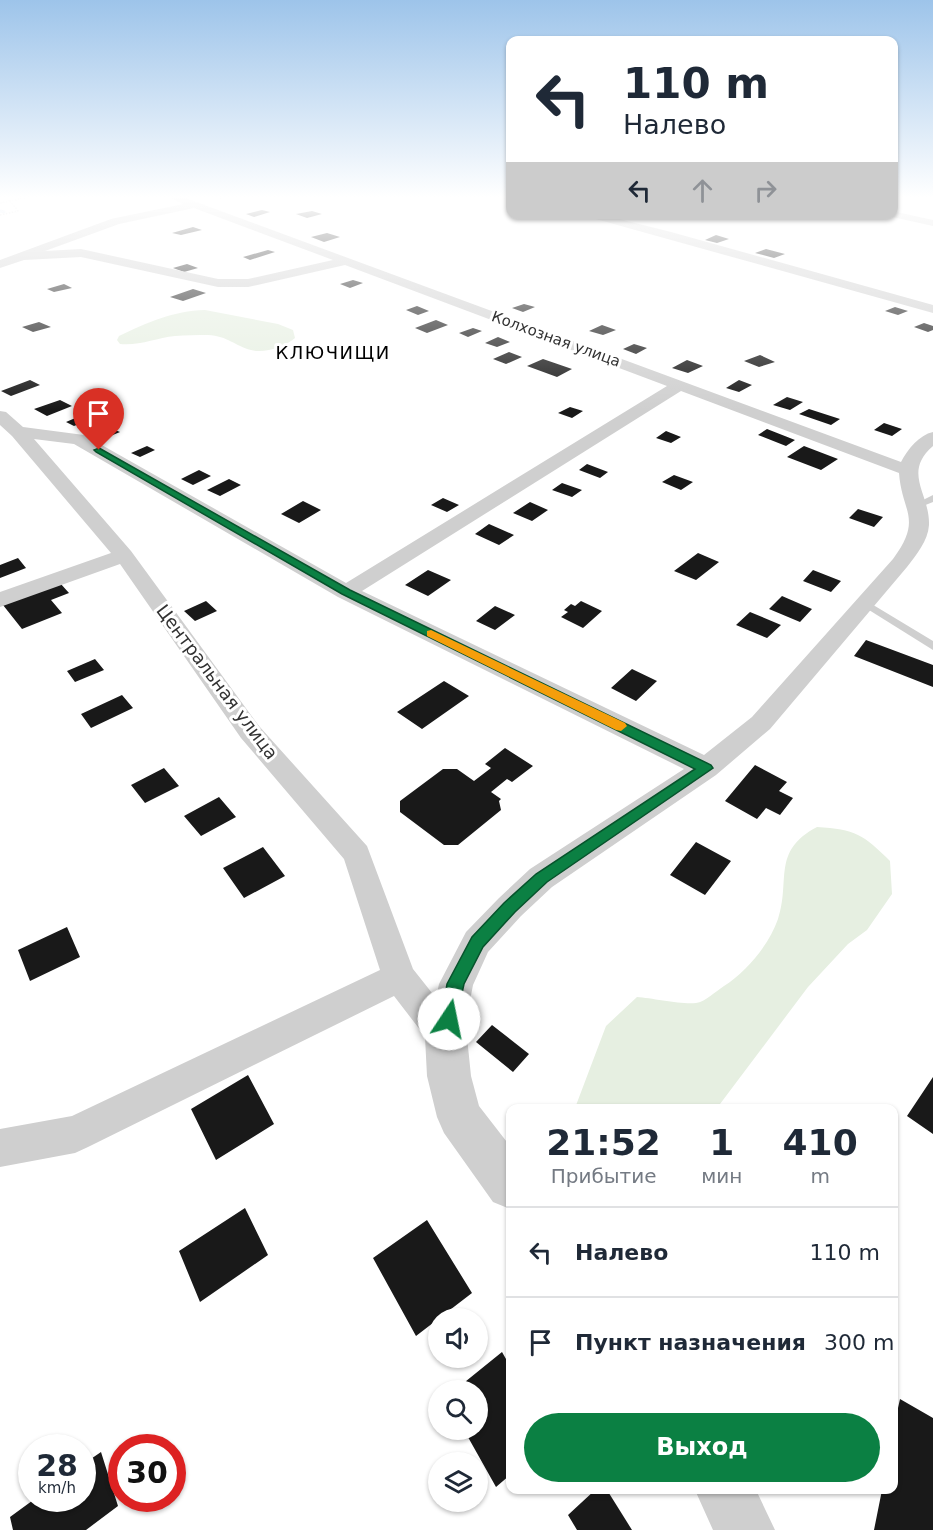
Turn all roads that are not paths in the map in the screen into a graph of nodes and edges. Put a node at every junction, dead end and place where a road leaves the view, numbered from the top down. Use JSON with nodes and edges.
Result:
{"nodes":[{"id":1,"x":147,"y":267,"type":"edge"},
{"id":2,"x":319,"y":267,"type":"edge"},
{"id":3,"x":364,"y":267,"type":"edge"},
{"id":4,"x":785,"y":267,"type":"edge"},
{"id":5,"x":933,"y":309,"type":"edge"},
{"id":6,"x":680,"y":386,"type":"junction"},
{"id":7,"x":9,"y":424,"type":"edge"},
{"id":8,"x":933,"y":437,"type":"edge"},
{"id":9,"x":907,"y":470,"type":"junction"},
{"id":10,"x":925,"y":501,"type":"edge"},
{"id":11,"x":124,"y":555,"type":"junction"},
{"id":12,"x":346,"y":592,"type":"junction"},
{"id":13,"x":0,"y":600,"type":"edge"},
{"id":14,"x":865,"y":603,"type":"junction"},
{"id":15,"x":933,"y":646,"type":"edge"},
{"id":16,"x":706,"y":768,"type":"junction"},
{"id":17,"x":399,"y":977,"type":"junction"},
{"id":18,"x":446,"y":1036,"type":"junction"},
{"id":19,"x":0,"y":1148,"type":"edge"},
{"id":20,"x":506,"y":1180,"type":"edge"},
{"id":21,"x":726,"y":1494,"type":"edge"},
{"id":22,"x":745,"y":1530,"type":"edge"}],
"edges":[{"from":1,"to":2,"type":"street"},
{"from":3,"to":6,"type":"street","name":"Колхозная улица"},
{"from":4,"to":5,"type":"street"},
{"from":6,"to":9,"type":"street","name":"Колхозная улица"},
{"from":6,"to":12,"type":"street"},
{"from":7,"to":11,"type":"street","name":"Центральная улица"},
{"from":7,"to":12,"type":"street","name":"Центральная улица"},
{"from":8,"to":9,"type":"street"},
{"from":9,"to":10,"type":"street"},
{"from":10,"to":14,"type":"street"},
{"from":11,"to":13,"type":"street"},
{"from":11,"to":17,"type":"street","name":"Центральная улица"},
{"from":12,"to":16,"type":"street","name":"Центральная улица"},
{"from":14,"to":15,"type":"lane"},
{"from":14,"to":16,"type":"street"},
{"from":16,"to":18,"type":"street"},
{"from":17,"to":18,"type":"street","name":"Центральная улица"},
{"from":17,"to":19,"type":"street"},
{"from":18,"to":20,"type":"street"},
{"from":21,"to":22,"type":"street"}]}
